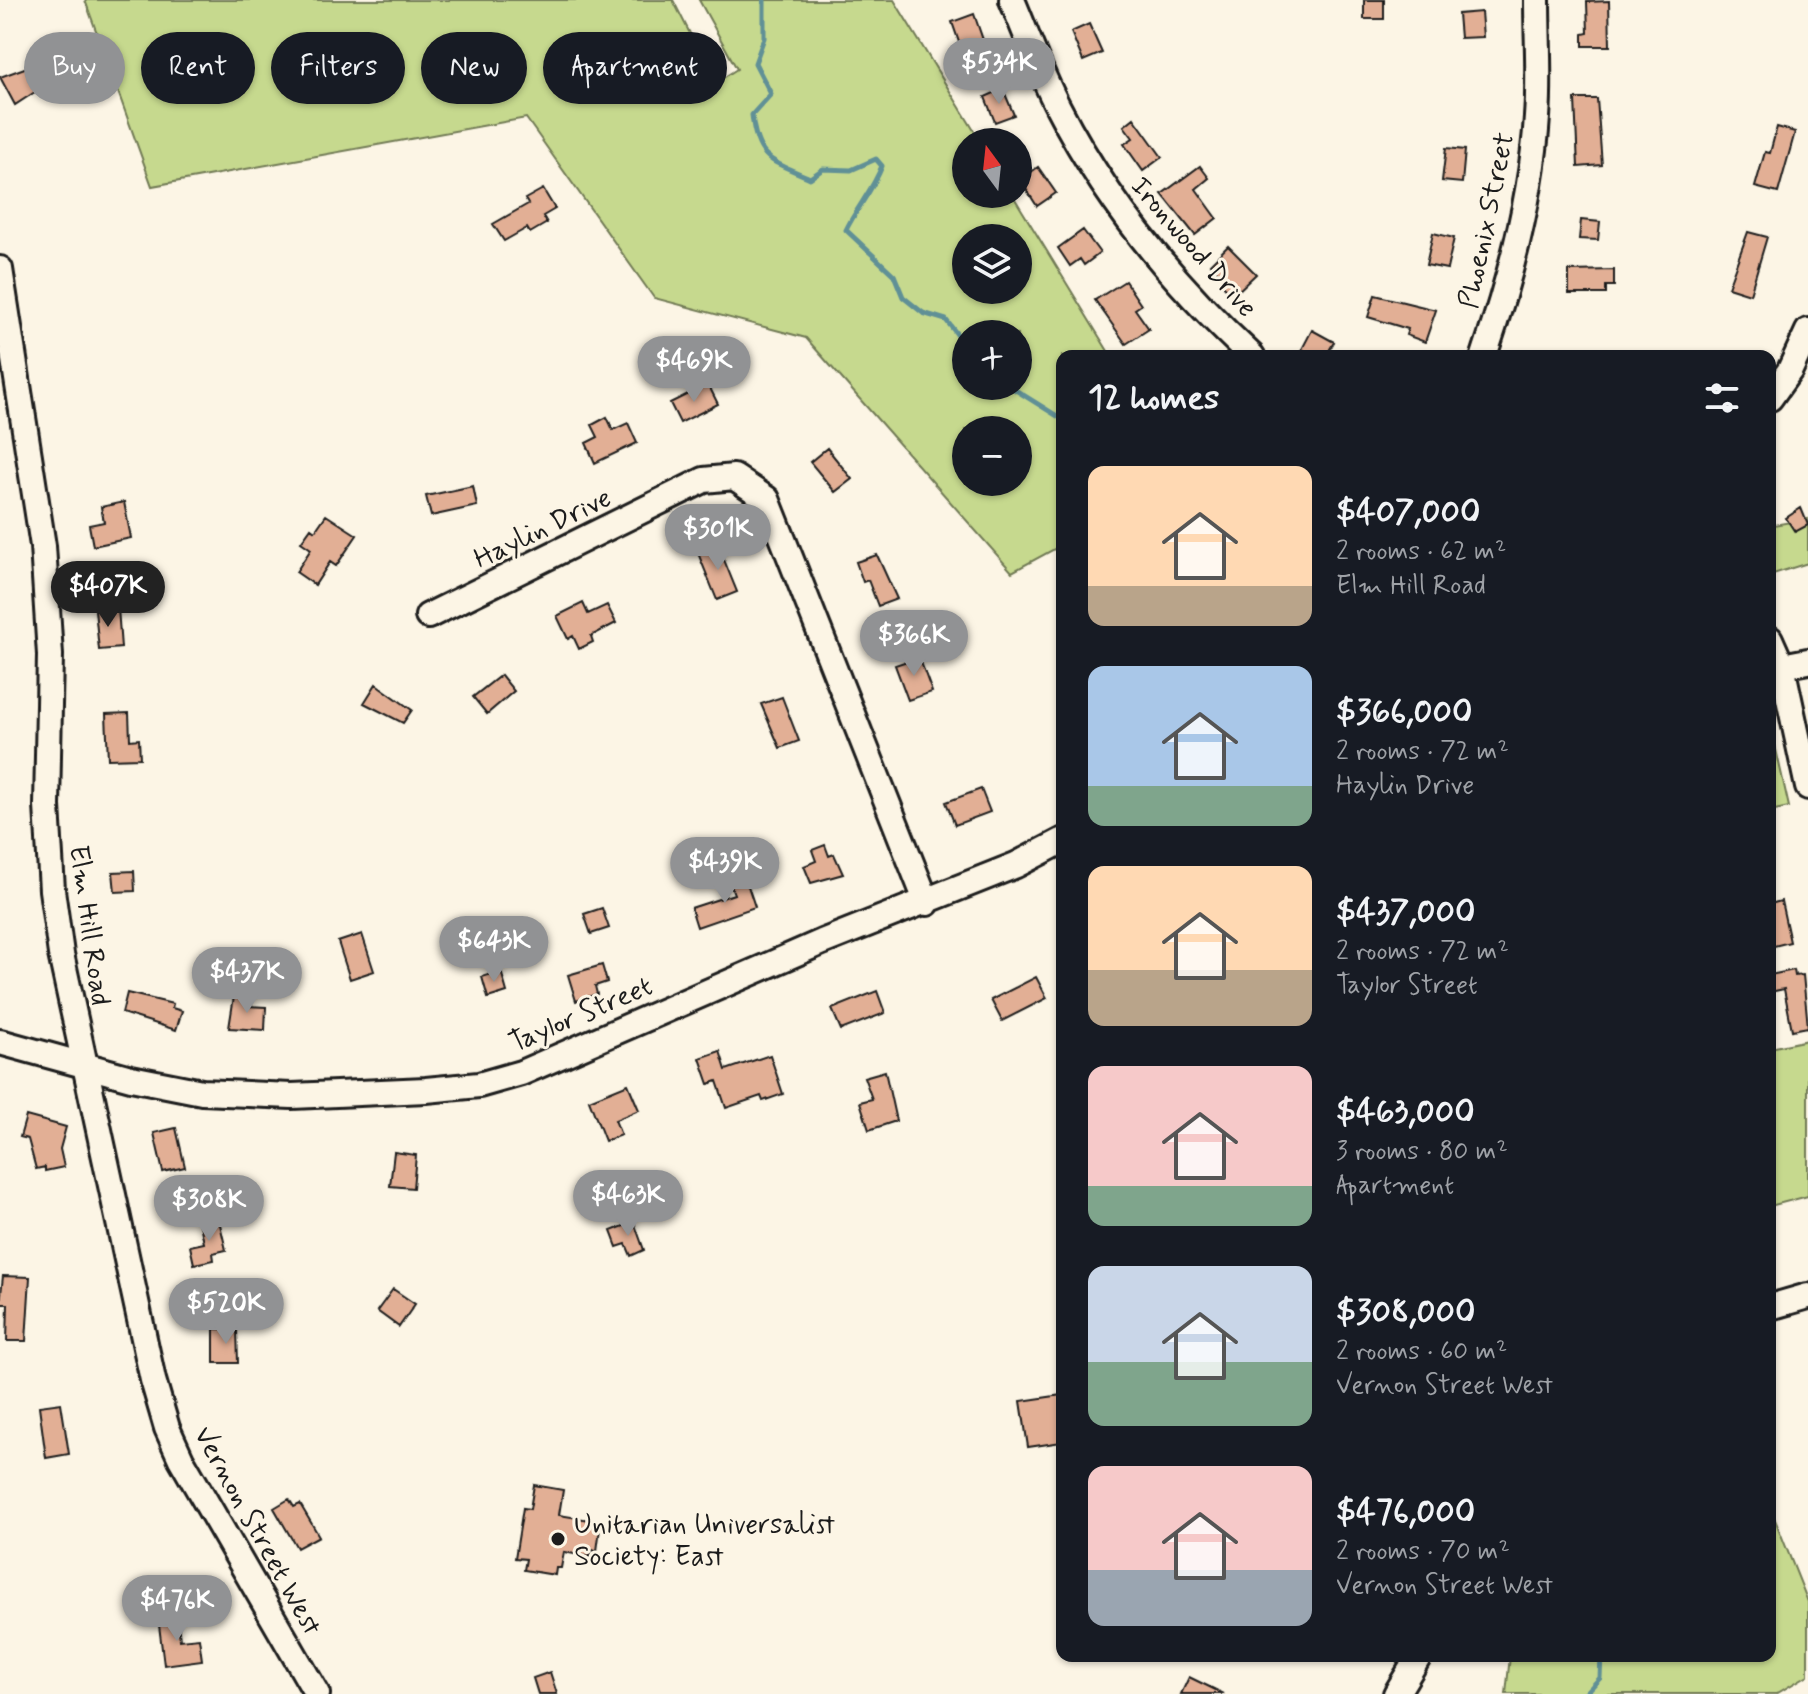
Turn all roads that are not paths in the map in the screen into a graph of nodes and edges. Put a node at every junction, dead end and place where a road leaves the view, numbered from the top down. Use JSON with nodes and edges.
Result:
{"nodes":[{"id":1,"x":1012,"y":0,"type":"edge"},
{"id":2,"x":1537,"y":0,"type":"edge"},
{"id":3,"x":0,"y":269,"type":"edge"},
{"id":4,"x":1808,"y":331,"type":"edge"},
{"id":5,"x":1246,"y":350,"type":"edge"},
{"id":6,"x":1486,"y":350,"type":"edge"},
{"id":7,"x":1776,"y":390,"type":"edge"},
{"id":8,"x":428,"y":616,"type":"dead end"},
{"id":9,"x":1776,"y":652,"type":"edge"},
{"id":10,"x":1808,"y":661,"type":"edge"},
{"id":11,"x":1782,"y":666,"type":"junction"},
{"id":12,"x":1808,"y":787,"type":"edge"},
{"id":13,"x":1056,"y":844,"type":"edge"},
{"id":14,"x":927,"y":903,"type":"junction"},
{"id":15,"x":0,"y":1042,"type":"edge"},
{"id":16,"x":85,"y":1065,"type":"junction"},
{"id":17,"x":127,"y":1251,"type":"joint"},
{"id":18,"x":1808,"y":1296,"type":"edge"},
{"id":19,"x":1776,"y":1305,"type":"edge"},
{"id":20,"x":1415,"y":1662,"type":"edge"},
{"id":21,"x":317,"y":1694,"type":"edge"},
{"id":22,"x":1396,"y":1694,"type":"edge"}],
"edges":[{"from":1,"to":5,"type":"street","name":"Ironwood Drive"},
{"from":2,"to":6,"type":"street","name":"Phoenix Street"},
{"from":3,"to":16,"type":"street","name":"Elm Hill Road"},
{"from":4,"to":7,"type":"street"},
{"from":8,"to":14,"type":"street","name":"Haylin Drive"},
{"from":9,"to":11,"type":"street"},
{"from":10,"to":11,"type":"street"},
{"from":11,"to":12,"type":"street"},
{"from":13,"to":14,"type":"street","name":"Taylor Street"},
{"from":14,"to":16,"type":"street","name":"Taylor Street"},
{"from":15,"to":16,"type":"street","name":"Taylor Street"},
{"from":16,"to":17,"type":"street","name":"Elm Hill Road"},
{"from":17,"to":21,"type":"street","name":"Vernon Street West"},
{"from":18,"to":19,"type":"street"},
{"from":20,"to":22,"type":"street"}]}
